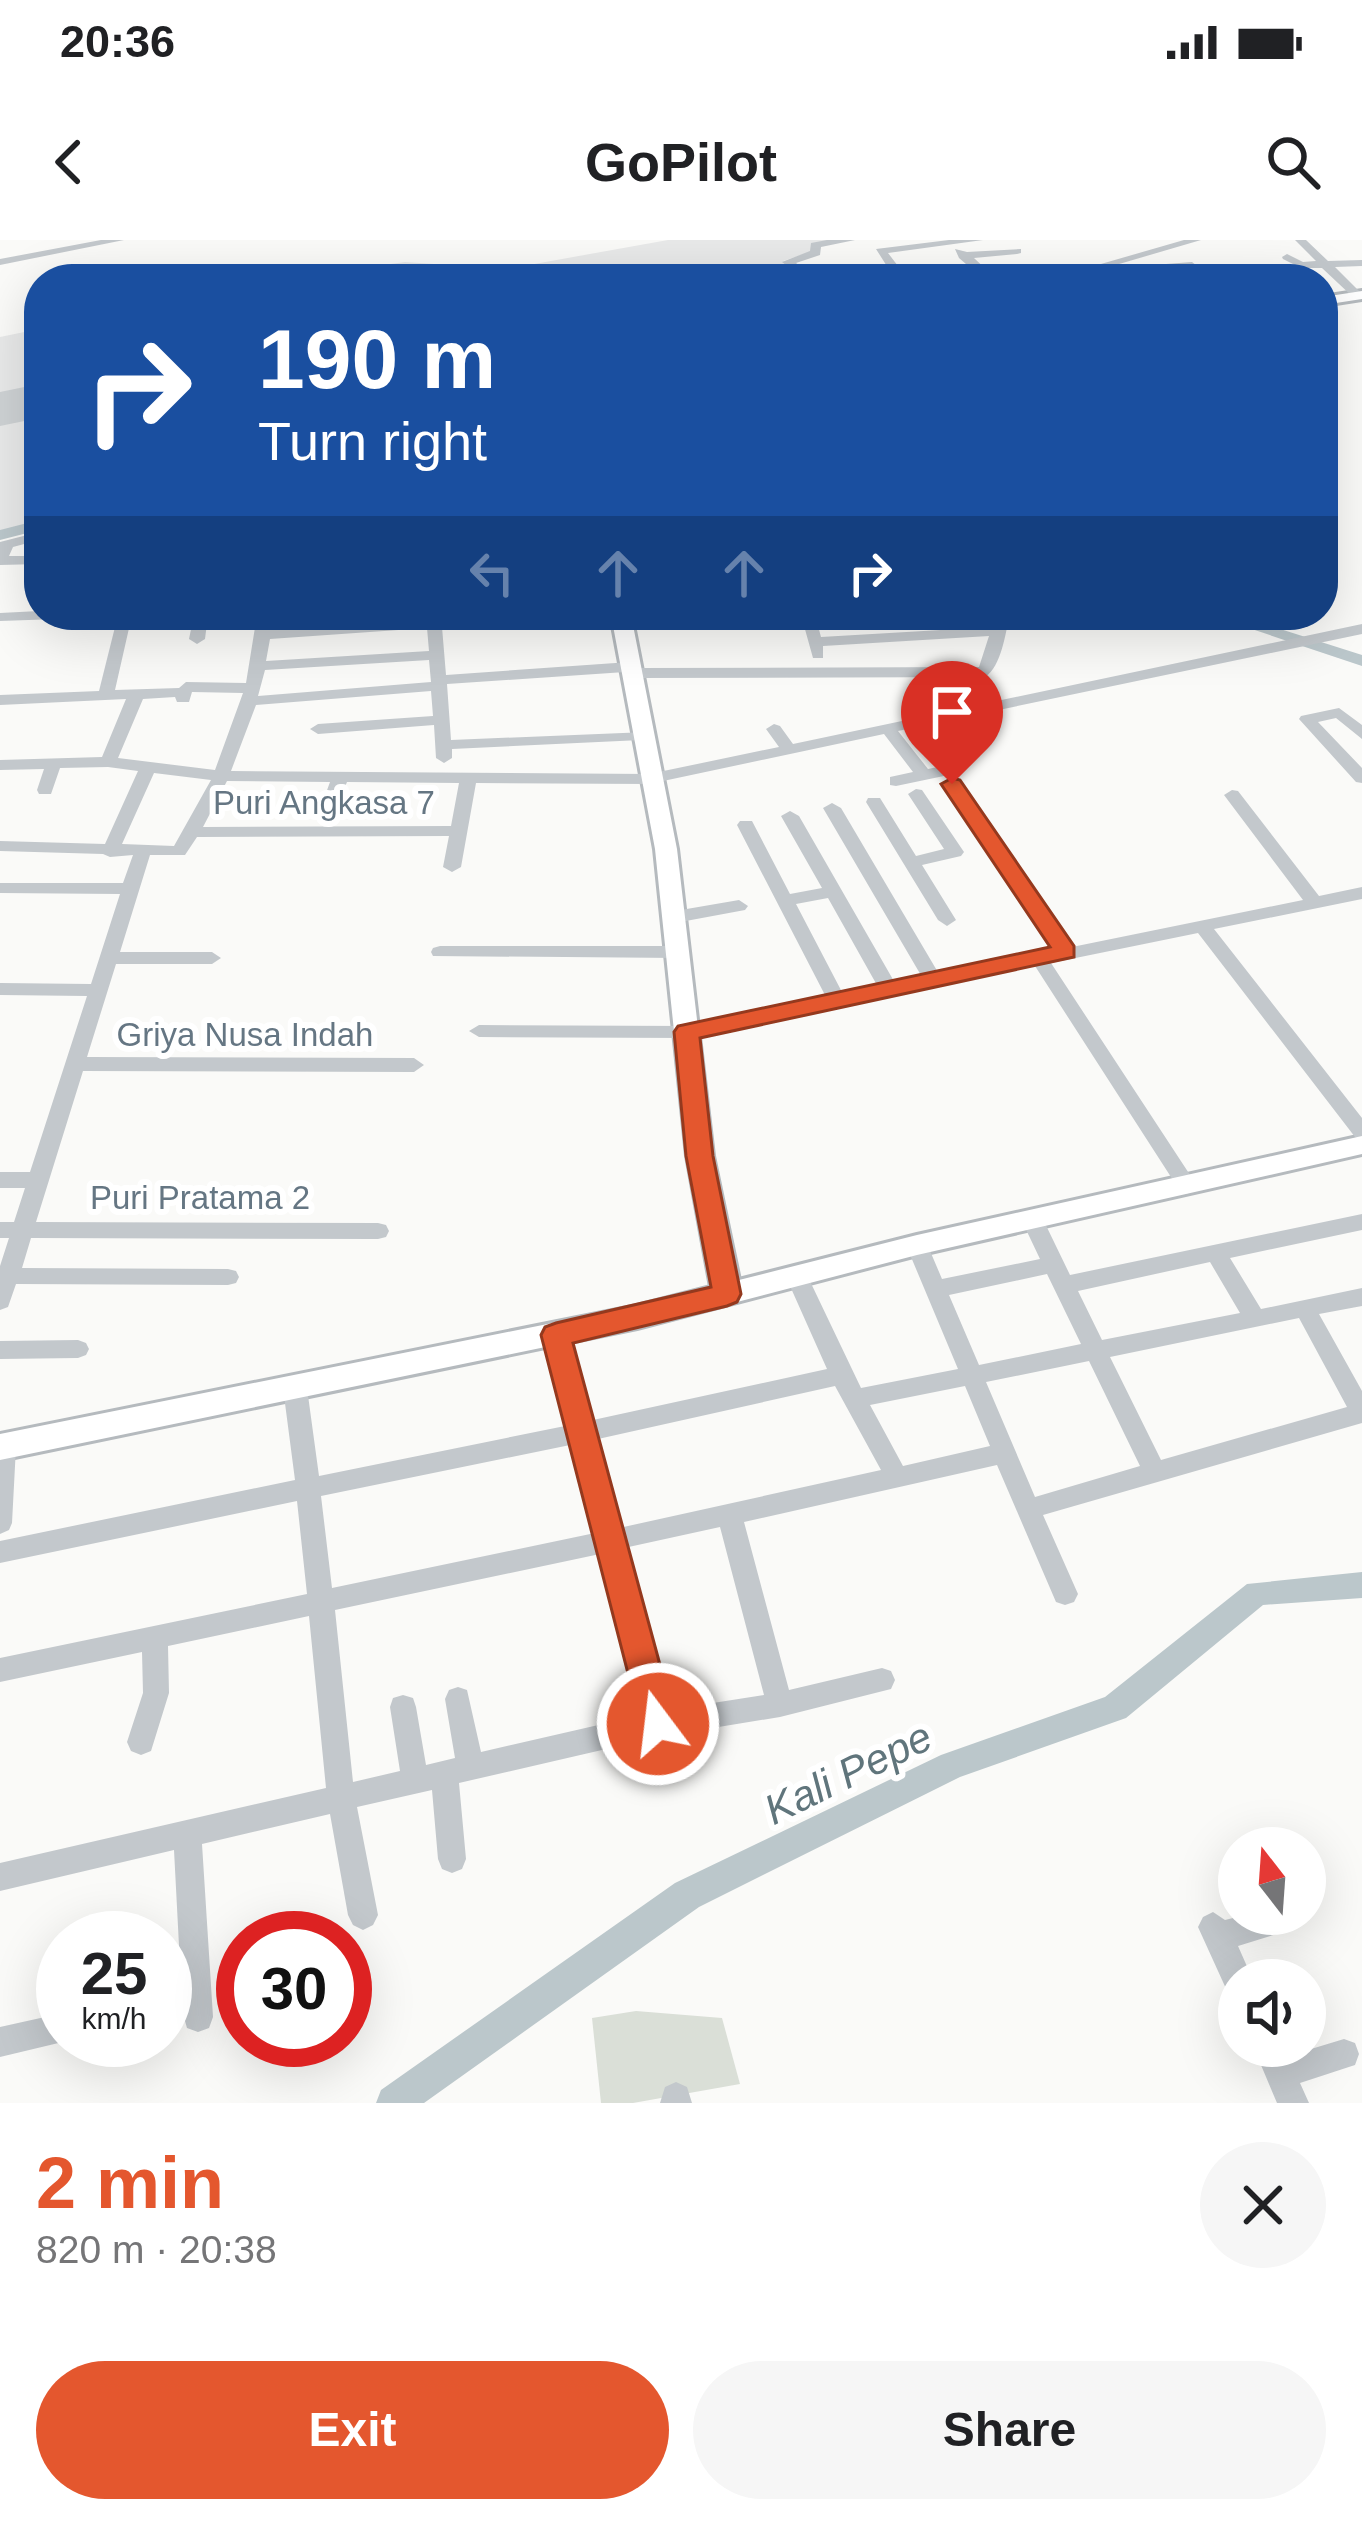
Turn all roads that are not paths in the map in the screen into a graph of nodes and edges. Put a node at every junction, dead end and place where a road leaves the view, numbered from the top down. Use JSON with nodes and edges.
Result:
{"nodes":[{"id":1,"x":119,"y":240,"type":"edge"},
{"id":2,"x":850,"y":240,"type":"edge"},
{"id":3,"x":978,"y":240,"type":"edge"},
{"id":4,"x":1196,"y":240,"type":"edge"},
{"id":5,"x":1300,"y":240,"type":"edge"},
{"id":6,"x":950,"y":243,"type":"edge"},
{"id":7,"x":1172,"y":243,"type":"edge"},
{"id":8,"x":1013,"y":245,"type":"edge"},
{"id":9,"x":963,"y":256,"type":"junction"},
{"id":10,"x":1287,"y":257,"type":"dead end"},
{"id":11,"x":0,"y":262,"type":"edge"},
{"id":12,"x":791,"y":264,"type":"edge"},
{"id":13,"x":890,"y":264,"type":"edge"},
{"id":14,"x":971,"y":264,"type":"edge"},
{"id":15,"x":1104,"y":264,"type":"edge"},
{"id":16,"x":1295,"y":264,"type":"edge"},
{"id":17,"x":1325,"y":264,"type":"edge"},
{"id":18,"x":1338,"y":277,"type":"edge"},
{"id":19,"x":1338,"y":280,"type":"edge"},
{"id":20,"x":1341,"y":280,"type":"junction"},
{"id":21,"x":1360,"y":296,"type":"edge"},
{"id":22,"x":4,"y":545,"type":"edge"},
{"id":23,"x":24,"y":560,"type":"edge"},
{"id":24,"x":1362,"y":629,"type":"edge"},
{"id":25,"x":121,"y":630,"type":"edge"},
{"id":26,"x":198,"y":630,"type":"edge"},
{"id":27,"x":264,"y":630,"type":"edge"},
{"id":28,"x":317,"y":630,"type":"edge"},
{"id":29,"x":435,"y":630,"type":"edge"},
{"id":30,"x":624,"y":630,"type":"edge"},
{"id":31,"x":811,"y":630,"type":"edge"},
{"id":32,"x":925,"y":630,"type":"edge"},
{"id":33,"x":967,"y":630,"type":"edge"},
{"id":34,"x":1000,"y":630,"type":"edge"},
{"id":35,"x":264,"y":635,"type":"junction"},
{"id":36,"x":927,"y":638,"type":"junction"},
{"id":37,"x":196,"y":639,"type":"dead end"},
{"id":38,"x":814,"y":642,"type":"junction"},
{"id":39,"x":436,"y":655,"type":"junction"},
{"id":40,"x":260,"y":666,"type":"junction"},
{"id":41,"x":190,"y":668,"type":"dead end"},
{"id":42,"x":820,"y":669,"type":"junction"},
{"id":43,"x":631,"y":670,"type":"junction"},
{"id":44,"x":934,"y":670,"type":"junction"},
{"id":45,"x":986,"y":672,"type":"junction"},
{"id":46,"x":438,"y":683,"type":"junction"},
{"id":47,"x":137,"y":693,"type":"junction"},
{"id":48,"x":185,"y":693,"type":"junction"},
{"id":49,"x":250,"y":694,"type":"junction"},
{"id":50,"x":106,"y":695,"type":"junction"},
{"id":51,"x":0,"y":700,"type":"edge"},
{"id":52,"x":1003,"y":705,"type":"junction"},
{"id":53,"x":442,"y":720,"type":"junction"},
{"id":54,"x":318,"y":729,"type":"dead end"},
{"id":55,"x":774,"y":729,"type":"dead end"},
{"id":56,"x":889,"y":730,"type":"junction"},
{"id":57,"x":1362,"y":734,"type":"edge"},
{"id":58,"x":641,"y":735,"type":"junction"},
{"id":59,"x":443,"y":745,"type":"junction"},
{"id":60,"x":790,"y":751,"type":"junction"},
{"id":61,"x":54,"y":762,"type":"junction"},
{"id":62,"x":108,"y":762,"type":"junction"},
{"id":63,"x":0,"y":765,"type":"edge"},
{"id":64,"x":148,"y":767,"type":"junction"},
{"id":65,"x":924,"y":775,"type":"junction"},
{"id":66,"x":220,"y":776,"type":"junction"},
{"id":67,"x":340,"y":778,"type":"junction"},
{"id":68,"x":446,"y":778,"type":"junction"},
{"id":69,"x":468,"y":778,"type":"junction"},
{"id":70,"x":1362,"y":778,"type":"edge"},
{"id":71,"x":649,"y":779,"type":"junction"},
{"id":72,"x":896,"y":781,"type":"dead end"},
{"id":73,"x":45,"y":790,"type":"dead end"},
{"id":74,"x":916,"y":794,"type":"dead end"},
{"id":75,"x":1232,"y":794,"type":"dead end"},
{"id":76,"x":330,"y":804,"type":"dead end"},
{"id":77,"x":790,"y":816,"type":"dead end"},
{"id":78,"x":746,"y":825,"type":"dead end"},
{"id":79,"x":458,"y":831,"type":"junction"},
{"id":80,"x":190,"y":832,"type":"junction"},
{"id":81,"x":0,"y":846,"type":"edge"},
{"id":82,"x":110,"y":851,"type":"junction"},
{"id":83,"x":142,"y":853,"type":"junction"},
{"id":84,"x":913,"y":862,"type":"junction"},
{"id":85,"x":452,"y":867,"type":"dead end"},
{"id":86,"x":0,"y":888,"type":"edge"},
{"id":87,"x":130,"y":889,"type":"junction"},
{"id":88,"x":833,"y":892,"type":"junction"},
{"id":89,"x":1362,"y":893,"type":"edge"},
{"id":90,"x":785,"y":900,"type":"junction"},
{"id":91,"x":1316,"y":903,"type":"junction"},
{"id":92,"x":739,"y":906,"type":"dead end"},
{"id":93,"x":895,"y":915,"type":"junction"},
{"id":94,"x":675,"y":917,"type":"junction"},
{"id":95,"x":1202,"y":926,"type":"junction"},
{"id":96,"x":1066,"y":951,"type":"junction"},
{"id":97,"x":440,"y":952,"type":"dead end"},
{"id":98,"x":679,"y":952,"type":"junction"},
{"id":99,"x":1038,"y":957,"type":"junction"},
{"id":100,"x":112,"y":958,"type":"junction"},
{"id":101,"x":212,"y":958,"type":"dead end"},
{"id":102,"x":932,"y":979,"type":"junction"},
{"id":103,"x":888,"y":988,"type":"junction"},
{"id":104,"x":0,"y":989,"type":"edge"},
{"id":105,"x":100,"y":990,"type":"junction"},
{"id":106,"x":836,"y":999,"type":"junction"},
{"id":107,"x":478,"y":1031,"type":"dead end"},
{"id":108,"x":687,"y":1032,"type":"junction"},
{"id":109,"x":75,"y":1064,"type":"junction"},
{"id":110,"x":414,"y":1065,"type":"dead end"},
{"id":111,"x":1362,"y":1132,"type":"edge"},
{"id":112,"x":1362,"y":1144,"type":"edge"},
{"id":113,"x":0,"y":1180,"type":"edge"},
{"id":114,"x":35,"y":1180,"type":"junction"},
{"id":115,"x":1187,"y":1186,"type":"junction"},
{"id":116,"x":1032,"y":1219,"type":"junction"},
{"id":117,"x":1362,"y":1222,"type":"edge"},
{"id":118,"x":10,"y":1230,"type":"edge"},
{"id":119,"x":379,"y":1231,"type":"dead end"},
{"id":120,"x":917,"y":1245,"type":"junction"},
{"id":121,"x":1215,"y":1251,"type":"junction"},
{"id":122,"x":1059,"y":1275,"type":"junction"},
{"id":123,"x":8,"y":1276,"type":"junction"},
{"id":124,"x":797,"y":1276,"type":"junction"},
{"id":125,"x":228,"y":1277,"type":"dead end"},
{"id":126,"x":936,"y":1288,"type":"junction"},
{"id":127,"x":727,"y":1294,"type":"junction"},
{"id":128,"x":1362,"y":1297,"type":"edge"},
{"id":129,"x":0,"y":1301,"type":"edge"},
{"id":130,"x":1305,"y":1309,"type":"junction"},
{"id":131,"x":1255,"y":1318,"type":"junction"},
{"id":132,"x":556,"y":1335,"type":"junction"},
{"id":133,"x":78,"y":1349,"type":"dead end"},
{"id":134,"x":0,"y":1350,"type":"edge"},
{"id":135,"x":1098,"y":1353,"type":"junction"},
{"id":136,"x":841,"y":1375,"type":"junction"},
{"id":137,"x":972,"y":1376,"type":"junction"},
{"id":138,"x":295,"y":1388,"type":"junction"},
{"id":139,"x":855,"y":1399,"type":"junction"},
{"id":140,"x":1362,"y":1412,"type":"edge"},
{"id":141,"x":584,"y":1432,"type":"junction"},
{"id":142,"x":2,"y":1447,"type":"edge"},
{"id":143,"x":1005,"y":1453,"type":"junction"},
{"id":144,"x":1156,"y":1473,"type":"junction"},
{"id":145,"x":897,"y":1478,"type":"junction"},
{"id":146,"x":308,"y":1488,"type":"junction"},
{"id":147,"x":1028,"y":1509,"type":"junction"},
{"id":148,"x":730,"y":1516,"type":"junction"},
{"id":149,"x":0,"y":1523,"type":"edge"},
{"id":150,"x":610,"y":1541,"type":"junction"},
{"id":151,"x":0,"y":1552,"type":"edge"},
{"id":152,"x":1065,"y":1594,"type":"dead end"},
{"id":153,"x":321,"y":1602,"type":"junction"},
{"id":154,"x":155,"y":1636,"type":"junction"},
{"id":155,"x":0,"y":1670,"type":"edge"},
{"id":156,"x":882,"y":1680,"type":"dead end"},
{"id":157,"x":458,"y":1699,"type":"dead end"},
{"id":158,"x":780,"y":1705,"type":"junction"},
{"id":159,"x":403,"y":1707,"type":"dead end"},
{"id":160,"x":658,"y":1724,"type":"junction"},
{"id":161,"x":141,"y":1742,"type":"dead end"},
{"id":162,"x":443,"y":1774,"type":"junction"},
{"id":163,"x":341,"y":1798,"type":"junction"},
{"id":164,"x":188,"y":1833,"type":"junction"},
{"id":165,"x":452,"y":1859,"type":"dead end"},
{"id":166,"x":0,"y":1877,"type":"edge"},
{"id":167,"x":362,"y":1911,"type":"edge"},
{"id":168,"x":1218,"y":1932,"type":"edge"},
{"id":169,"x":1228,"y":1959,"type":"edge"},
{"id":170,"x":192,"y":2006,"type":"edge"},
{"id":171,"x":36,"y":2034,"type":"edge"},
{"id":172,"x":0,"y":2042,"type":"edge"},
{"id":173,"x":1344,"y":2054,"type":"dead end"},
{"id":174,"x":1280,"y":2074,"type":"edge"}],
"edges":[{"from":1,"to":11,"type":"street"},
{"from":2,"to":12,"type":"street"},
{"from":3,"to":6,"type":"street"},
{"from":4,"to":7,"type":"street"},
{"from":5,"to":17,"type":"street"},
{"from":6,"to":9,"type":"street"},
{"from":6,"to":13,"type":"street"},
{"from":7,"to":15,"type":"street"},
{"from":8,"to":9,"type":"street"},
{"from":9,"to":14,"type":"street"},
{"from":10,"to":16,"type":"street"},
{"from":18,"to":20,"type":"street"},
{"from":19,"to":20,"type":"street"},
{"from":20,"to":21,"type":"street"},
{"from":22,"to":23,"type":"street"},
{"from":24,"to":52,"type":"street"},
{"from":25,"to":50,"type":"street"},
{"from":26,"to":37,"type":"street"},
{"from":27,"to":35,"type":"street"},
{"from":28,"to":35,"type":"street"},
{"from":29,"to":39,"type":"street"},
{"from":30,"to":43,"type":"main road"},
{"from":31,"to":38,"type":"street"},
{"from":32,"to":36,"type":"street"},
{"from":33,"to":36,"type":"street"},
{"from":34,"to":45,"type":"street"},
{"from":35,"to":40,"type":"street"},
{"from":36,"to":38,"type":"street"},
{"from":36,"to":44,"type":"street"},
{"from":38,"to":42,"type":"street"},
{"from":39,"to":40,"type":"street"},
{"from":39,"to":46,"type":"street"},
{"from":40,"to":49,"type":"street"},
{"from":41,"to":48,"type":"street"},
{"from":42,"to":43,"type":"street"},
{"from":42,"to":44,"type":"street"},
{"from":43,"to":46,"type":"street"},
{"from":43,"to":58,"type":"main road"},
{"from":44,"to":45,"type":"street"},
{"from":45,"to":52,"type":"street"},
{"from":46,"to":49,"type":"street"},
{"from":46,"to":53,"type":"street"},
{"from":47,"to":48,"type":"street"},
{"from":47,"to":50,"type":"street"},
{"from":47,"to":62,"type":"street"},
{"from":48,"to":49,"type":"street"},
{"from":49,"to":66,"type":"street"},
{"from":50,"to":51,"type":"street"},
{"from":52,"to":56,"type":"street"},
{"from":53,"to":54,"type":"street"},
{"from":53,"to":59,"type":"street"},
{"from":55,"to":60,"type":"street"},
{"from":56,"to":60,"type":"street"},
{"from":56,"to":65,"type":"street"},
{"from":57,"to":70,"type":"street"},
{"from":58,"to":59,"type":"street"},
{"from":58,"to":71,"type":"main road"},
{"from":59,"to":68,"type":"street"},
{"from":60,"to":71,"type":"street"},
{"from":61,"to":62,"type":"street"},
{"from":61,"to":63,"type":"street"},
{"from":61,"to":73,"type":"street"},
{"from":62,"to":64,"type":"street"},
{"from":64,"to":66,"type":"street"},
{"from":64,"to":82,"type":"street"},
{"from":65,"to":72,"type":"street"},
{"from":65,"to":96,"type":"street"},
{"from":66,"to":67,"type":"street"},
{"from":66,"to":80,"type":"street"},
{"from":67,"to":68,"type":"street"},
{"from":67,"to":76,"type":"street"},
{"from":68,"to":69,"type":"street"},
{"from":69,"to":71,"type":"street"},
{"from":69,"to":79,"type":"street"},
{"from":71,"to":94,"type":"main road"},
{"from":74,"to":84,"type":"street"},
{"from":75,"to":91,"type":"street"},
{"from":77,"to":88,"type":"street"},
{"from":78,"to":90,"type":"street"},
{"from":79,"to":80,"type":"street","name":"Puri Angkasa 7"},
{"from":79,"to":85,"type":"street"},
{"from":80,"to":83,"type":"street"},
{"from":81,"to":82,"type":"street"},
{"from":82,"to":83,"type":"street"},
{"from":83,"to":87,"type":"street"},
{"from":84,"to":93,"type":"street"},
{"from":84,"to":93,"type":"street"},
{"from":86,"to":87,"type":"street"},
{"from":87,"to":100,"type":"street"},
{"from":88,"to":90,"type":"street"},
{"from":88,"to":103,"type":"street"},
{"from":89,"to":91,"type":"street"},
{"from":90,"to":106,"type":"street"},
{"from":91,"to":95,"type":"street"},
{"from":92,"to":94,"type":"street"},
{"from":93,"to":102,"type":"street"},
{"from":94,"to":98,"type":"main road"},
{"from":95,"to":96,"type":"street"},
{"from":95,"to":111,"type":"street"},
{"from":96,"to":99,"type":"street"},
{"from":97,"to":98,"type":"street"},
{"from":98,"to":108,"type":"main road"},
{"from":99,"to":102,"type":"street"},
{"from":99,"to":115,"type":"street"},
{"from":100,"to":101,"type":"street"},
{"from":100,"to":105,"type":"street"},
{"from":102,"to":103,"type":"street"},
{"from":103,"to":106,"type":"street"},
{"from":104,"to":105,"type":"street"},
{"from":105,"to":109,"type":"street"},
{"from":106,"to":108,"type":"street"},
{"from":107,"to":108,"type":"street"},
{"from":108,"to":127,"type":"main road"},
{"from":109,"to":110,"type":"street","name":"Griya Nusa Indah"},
{"from":109,"to":114,"type":"street"},
{"from":112,"to":115,"type":"main road"},
{"from":113,"to":114,"type":"street"},
{"from":114,"to":118,"type":"street"},
{"from":115,"to":116,"type":"main road"},
{"from":116,"to":120,"type":"main road"},
{"from":116,"to":122,"type":"street"},
{"from":117,"to":121,"type":"street"},
{"from":118,"to":119,"type":"street","name":"Puri Pratama 2"},
{"from":118,"to":123,"type":"street"},
{"from":120,"to":124,"type":"main road"},
{"from":120,"to":126,"type":"street"},
{"from":121,"to":122,"type":"street"},
{"from":121,"to":131,"type":"street"},
{"from":122,"to":126,"type":"street"},
{"from":122,"to":135,"type":"street"},
{"from":123,"to":125,"type":"street"},
{"from":123,"to":129,"type":"street"},
{"from":124,"to":127,"type":"main road"},
{"from":124,"to":136,"type":"street"},
{"from":126,"to":137,"type":"street"},
{"from":127,"to":132,"type":"main road"},
{"from":128,"to":130,"type":"street"},
{"from":130,"to":131,"type":"street"},
{"from":130,"to":140,"type":"street"},
{"from":131,"to":135,"type":"street"},
{"from":132,"to":138,"type":"main road"},
{"from":132,"to":141,"type":"street"},
{"from":133,"to":134,"type":"street"},
{"from":135,"to":137,"type":"street"},
{"from":135,"to":144,"type":"street"},
{"from":136,"to":139,"type":"street"},
{"from":136,"to":141,"type":"street"},
{"from":137,"to":139,"type":"street"},
{"from":137,"to":143,"type":"street"},
{"from":138,"to":142,"type":"main road"},
{"from":138,"to":146,"type":"street"},
{"from":139,"to":145,"type":"street"},
{"from":140,"to":144,"type":"street"},
{"from":141,"to":146,"type":"street"},
{"from":141,"to":150,"type":"street"},
{"from":142,"to":149,"type":"street"},
{"from":143,"to":145,"type":"street"},
{"from":143,"to":147,"type":"street"},
{"from":144,"to":147,"type":"street"},
{"from":145,"to":148,"type":"street"},
{"from":146,"to":151,"type":"street"},
{"from":146,"to":153,"type":"street"},
{"from":147,"to":152,"type":"street"},
{"from":148,"to":150,"type":"street"},
{"from":148,"to":158,"type":"street"},
{"from":150,"to":153,"type":"street"},
{"from":150,"to":160,"type":"street"},
{"from":153,"to":154,"type":"street"},
{"from":153,"to":163,"type":"street"},
{"from":154,"to":155,"type":"street"},
{"from":154,"to":161,"type":"street"},
{"from":156,"to":158,"type":"street"},
{"from":157,"to":162,"type":"street"},
{"from":158,"to":160,"type":"street"},
{"from":159,"to":162,"type":"street"},
{"from":160,"to":162,"type":"street"},
{"from":162,"to":163,"type":"street"},
{"from":162,"to":165,"type":"street"},
{"from":163,"to":164,"type":"street"},
{"from":163,"to":167,"type":"street"},
{"from":164,"to":166,"type":"street"},
{"from":164,"to":170,"type":"street"},
{"from":168,"to":169,"type":"street"},
{"from":171,"to":172,"type":"street"},
{"from":173,"to":174,"type":"street"}]}
